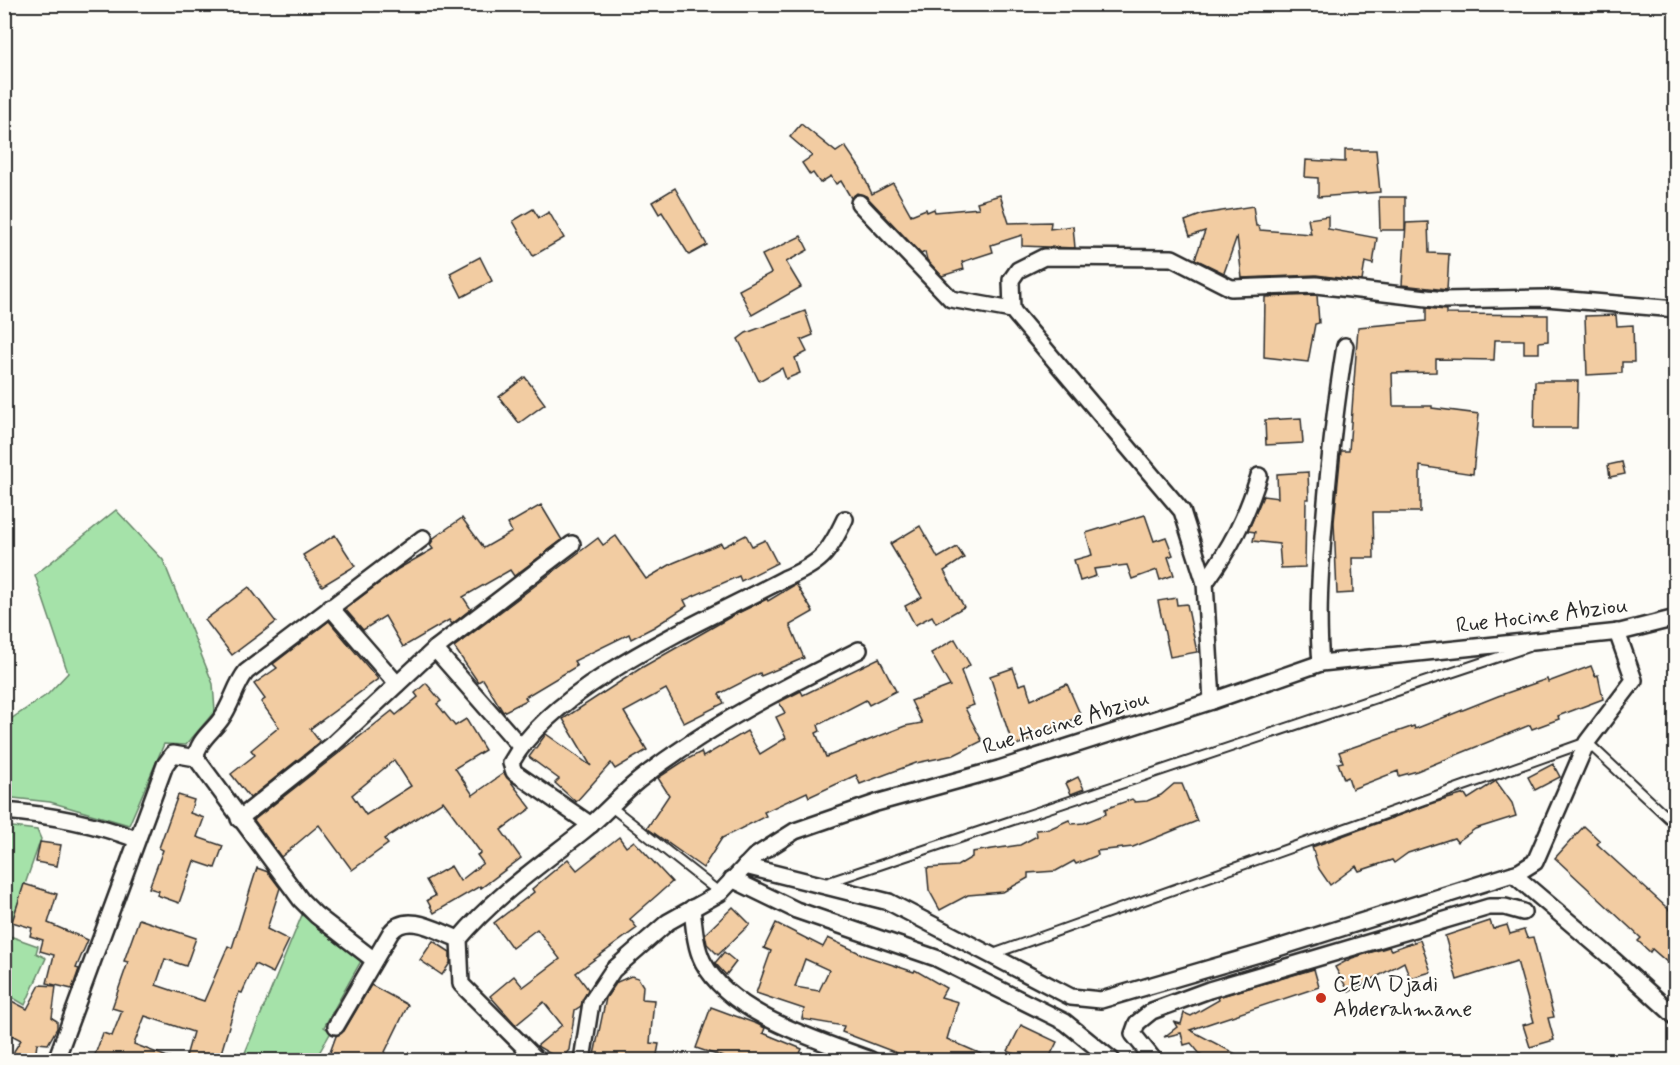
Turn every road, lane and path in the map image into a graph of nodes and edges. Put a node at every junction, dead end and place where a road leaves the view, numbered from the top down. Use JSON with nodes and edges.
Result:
{"nodes":[{"id":1,"x":859,"y":203,"type":"dead end"},
{"id":2,"x":1676,"y":309,"type":"edge"},
{"id":3,"x":1012,"y":310,"type":"junction"},
{"id":4,"x":1345,"y":346,"type":"dead end"},
{"id":5,"x":1259,"y":476,"type":"dead end"},
{"id":6,"x":845,"y":519,"type":"dead end"},
{"id":7,"x":423,"y":538,"type":"dead end"},
{"id":8,"x":572,"y":544,"type":"dead end"},
{"id":9,"x":1205,"y":583,"type":"junction"},
{"id":10,"x":330,"y":607,"type":"junction"},
{"id":11,"x":1676,"y":618,"type":"edge"},
{"id":12,"x":1617,"y":633,"type":"junction"},
{"id":13,"x":1557,"y":637,"type":"junction"},
{"id":14,"x":435,"y":650,"type":"junction"},
{"id":15,"x":859,"y":650,"type":"dead end"},
{"id":16,"x":1322,"y":663,"type":"junction"},
{"id":17,"x":397,"y":684,"type":"junction"},
{"id":18,"x":1212,"y":701,"type":"junction"},
{"id":19,"x":1587,"y":742,"type":"junction"},
{"id":20,"x":520,"y":746,"type":"junction"},
{"id":21,"x":196,"y":758,"type":"junction"},
{"id":22,"x":610,"y":806,"type":"junction"},
{"id":23,"x":4,"y":812,"type":"edge"},
{"id":24,"x":239,"y":819,"type":"junction"},
{"id":25,"x":591,"y":825,"type":"junction"},
{"id":26,"x":1676,"y":825,"type":"edge"},
{"id":27,"x":136,"y":839,"type":"junction"},
{"id":28,"x":745,"y":866,"type":"junction"},
{"id":29,"x":1512,"y":874,"type":"junction"},
{"id":30,"x":732,"y":879,"type":"junction"},
{"id":31,"x":822,"y":885,"type":"junction"},
{"id":32,"x":720,"y":893,"type":"junction"},
{"id":33,"x":692,"y":908,"type":"junction"},
{"id":34,"x":1523,"y":912,"type":"dead end"},
{"id":35,"x":459,"y":939,"type":"junction"},
{"id":36,"x":993,"y":954,"type":"junction"},
{"id":37,"x":374,"y":960,"type":"junction"},
{"id":38,"x":1676,"y":1017,"type":"edge"},
{"id":39,"x":336,"y":1026,"type":"dead end"},
{"id":40,"x":56,"y":1060,"type":"edge"},
{"id":41,"x":537,"y":1060,"type":"edge"},
{"id":42,"x":582,"y":1060,"type":"edge"},
{"id":43,"x":870,"y":1060,"type":"edge"},
{"id":44,"x":1112,"y":1060,"type":"edge"},
{"id":45,"x":1154,"y":1060,"type":"edge"}],
"edges":[{"from":1,"to":3,"type":"street"},
{"from":2,"to":3,"type":"street"},
{"from":3,"to":9,"type":"street"},
{"from":4,"to":16,"type":"street"},
{"from":5,"to":9,"type":"street"},
{"from":6,"to":20,"type":"street"},
{"from":7,"to":10,"type":"street"},
{"from":8,"to":14,"type":"street"},
{"from":9,"to":18,"type":"street"},
{"from":10,"to":17,"type":"street"},
{"from":10,"to":21,"type":"street"},
{"from":11,"to":12,"type":"street","name":"Rue Hocine Abziou"},
{"from":12,"to":13,"type":"street","name":"Rue Hocine Abziou"},
{"from":12,"to":19,"type":"street"},
{"from":13,"to":16,"type":"street","name":"Rue Hocine Abziou"},
{"from":13,"to":31,"type":"lane"},
{"from":14,"to":17,"type":"street"},
{"from":14,"to":20,"type":"street"},
{"from":15,"to":22,"type":"street"},
{"from":16,"to":18,"type":"street","name":"Rue Hocine Abziou"},
{"from":17,"to":24,"type":"street"},
{"from":18,"to":28,"type":"street","name":"Rue Hocine Abziou"},
{"from":19,"to":26,"type":"lane"},
{"from":19,"to":29,"type":"street"},
{"from":19,"to":36,"type":"lane"},
{"from":20,"to":25,"type":"street"},
{"from":21,"to":24,"type":"street"},
{"from":21,"to":27,"type":"street"},
{"from":22,"to":25,"type":"street"},
{"from":22,"to":32,"type":"lane"},
{"from":23,"to":27,"type":"street"},
{"from":24,"to":37,"type":"street"},
{"from":25,"to":35,"type":"street"},
{"from":27,"to":40,"type":"street"},
{"from":28,"to":30,"type":"street","name":"Rue Hocine Abziou"},
{"from":28,"to":31,"type":"street"},
{"from":29,"to":36,"type":"street"},
{"from":29,"to":38,"type":"street"},
{"from":30,"to":32,"type":"street","name":"Rue Hocine Abziou"},
{"from":30,"to":44,"type":"street"},
{"from":31,"to":36,"type":"street"},
{"from":32,"to":33,"type":"street","name":"Rue Hocine Abziou"},
{"from":33,"to":42,"type":"street","name":"Rue Hocine Abziou"},
{"from":33,"to":43,"type":"street"},
{"from":34,"to":45,"type":"street"},
{"from":35,"to":37,"type":"street"},
{"from":35,"to":41,"type":"street"},
{"from":37,"to":39,"type":"street"}]}
